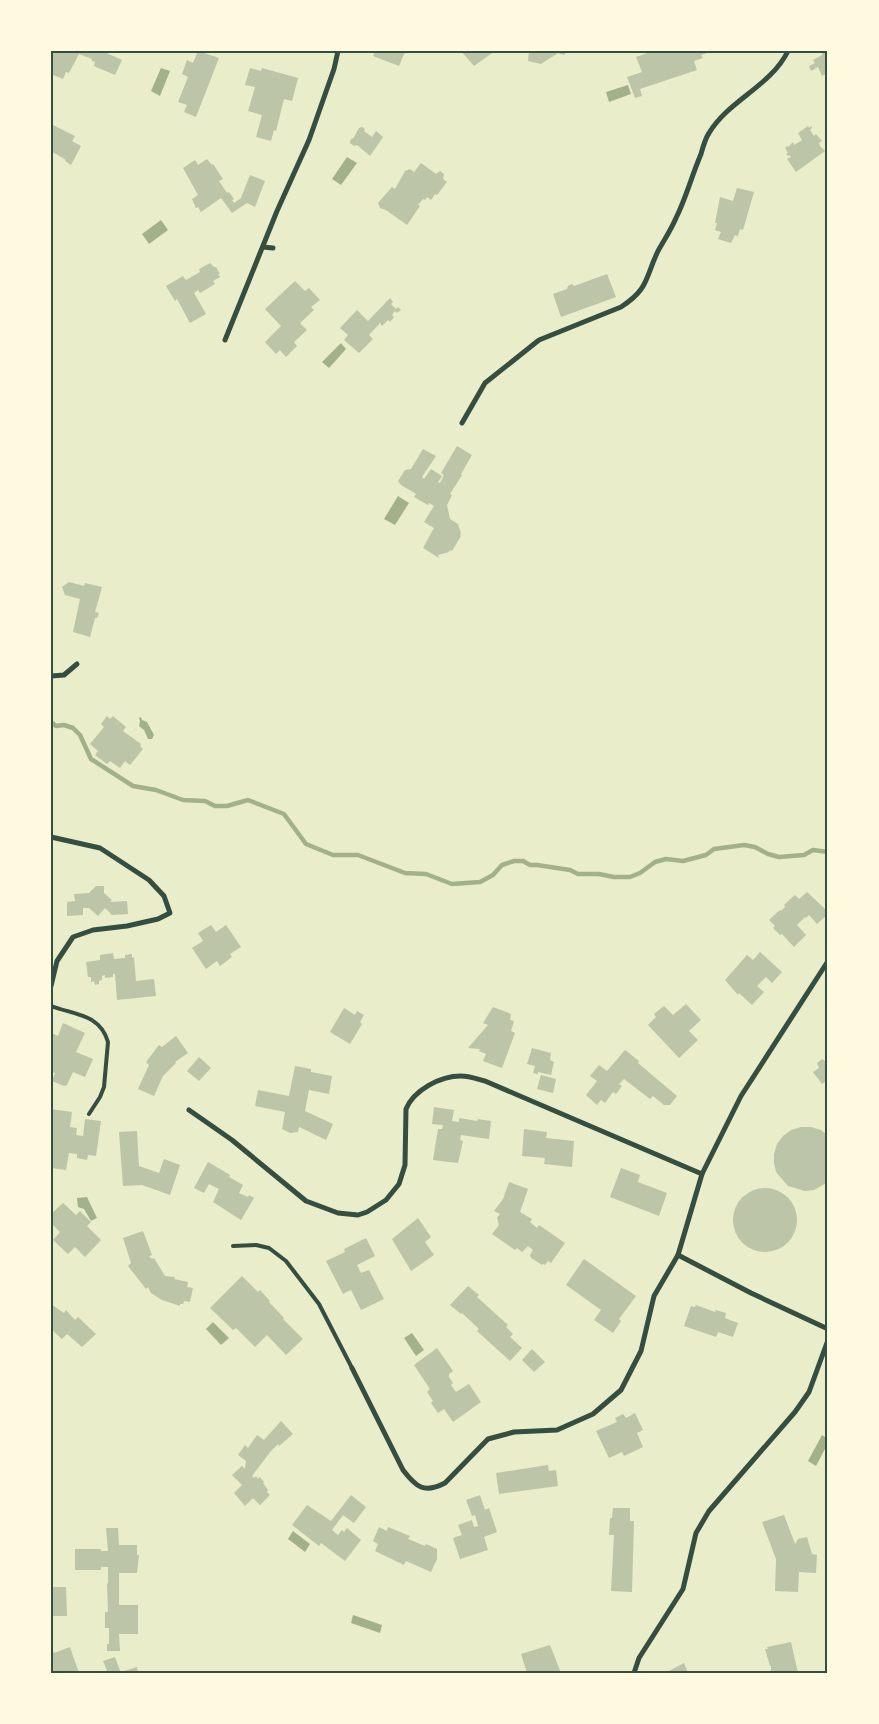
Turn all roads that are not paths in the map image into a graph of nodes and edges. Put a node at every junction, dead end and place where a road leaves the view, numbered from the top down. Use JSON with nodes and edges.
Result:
{"nodes":[{"id":1,"x":338,"y":51,"type":"edge"},
{"id":2,"x":788,"y":51,"type":"edge"},
{"id":3,"x":263,"y":247,"type":"junction"},
{"id":4,"x":273,"y":248,"type":"dead end"},
{"id":5,"x":225,"y":340,"type":"dead end"},
{"id":6,"x":462,"y":423,"type":"dead end"},
{"id":7,"x":77,"y":664,"type":"dead end"},
{"id":8,"x":51,"y":676,"type":"edge"},
{"id":9,"x":51,"y":837,"type":"edge"},
{"id":10,"x":828,"y":961,"type":"edge"},
{"id":11,"x":51,"y":986,"type":"edge"},
{"id":12,"x":51,"y":1006,"type":"edge"},
{"id":13,"x":189,"y":1110,"type":"dead end"},
{"id":14,"x":89,"y":1114,"type":"dead end"},
{"id":15,"x":702,"y":1174,"type":"junction"},
{"id":16,"x":233,"y":1246,"type":"dead end"},
{"id":17,"x":678,"y":1255,"type":"junction"},
{"id":18,"x":828,"y":1329,"type":"edge"},
{"id":19,"x":828,"y":1340,"type":"edge"},
{"id":20,"x":352,"y":1368,"type":"joint"},
{"id":21,"x":634,"y":1673,"type":"edge"}],
"edges":[{"from":1,"to":3,"type":"street"},
{"from":2,"to":6,"type":"street"},
{"from":3,"to":4,"type":"street"},
{"from":3,"to":5,"type":"street"},
{"from":7,"to":8,"type":"street"},
{"from":9,"to":11,"type":"street"},
{"from":10,"to":15,"type":"street"},
{"from":12,"to":14,"type":"lane"},
{"from":13,"to":15,"type":"street"},
{"from":15,"to":17,"type":"street"},
{"from":16,"to":20,"type":"lane"},
{"from":17,"to":18,"type":"street"},
{"from":17,"to":20,"type":"street"},
{"from":19,"to":21,"type":"street"}]}
